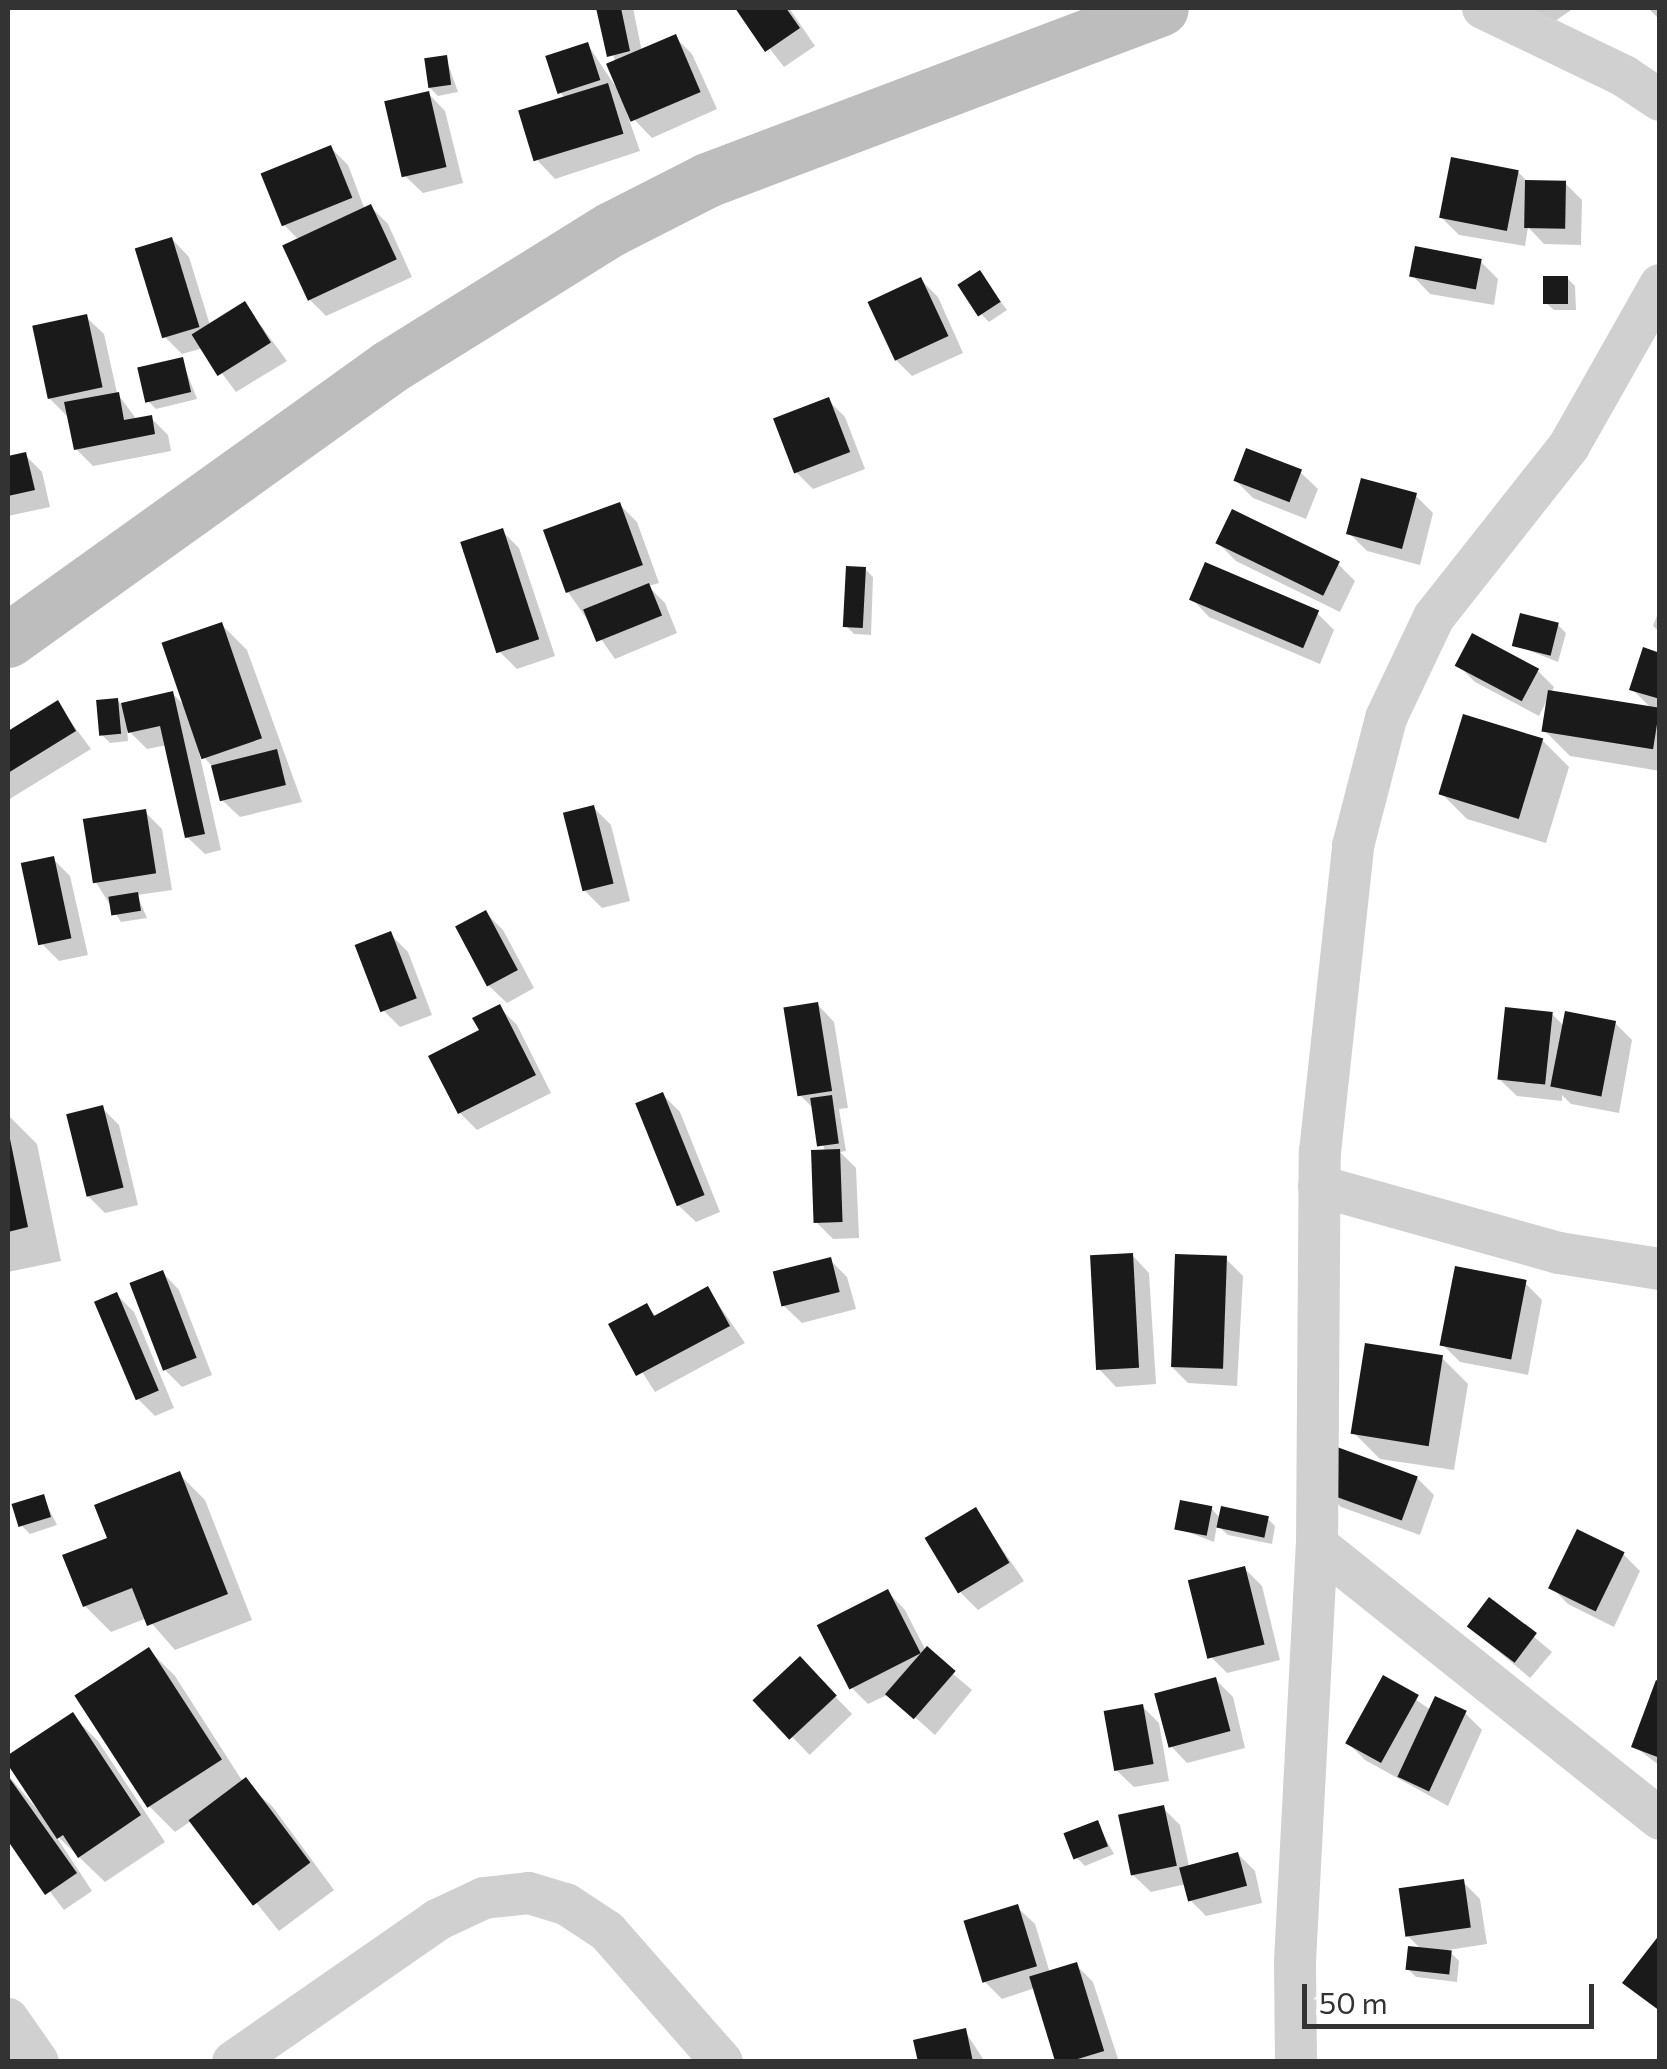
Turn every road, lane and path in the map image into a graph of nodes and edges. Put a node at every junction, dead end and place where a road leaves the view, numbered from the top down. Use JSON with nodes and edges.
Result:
{"nodes":[{"id":1,"x":1162,"y":8,"type":"edge"},
{"id":2,"x":1483,"y":8,"type":"edge"},
{"id":3,"x":1660,"y":100,"type":"edge"},
{"id":4,"x":1660,"y":285,"type":"edge"},
{"id":5,"x":8,"y":640,"type":"edge"},
{"id":6,"x":1318,"y":1186,"type":"junction"},
{"id":7,"x":1660,"y":1269,"type":"edge"},
{"id":8,"x":1317,"y":1544,"type":"junction"},
{"id":9,"x":1660,"y":1820,"type":"edge"},
{"id":10,"x":8,"y":2020,"type":"edge"},
{"id":11,"x":38,"y":2062,"type":"edge"},
{"id":12,"x":233,"y":2062,"type":"edge"},
{"id":13,"x":722,"y":2062,"type":"edge"},
{"id":14,"x":1296,"y":2062,"type":"edge"}],
"edges":[{"from":1,"to":5,"type":"street"},
{"from":2,"to":3,"type":"street"},
{"from":4,"to":6,"type":"street"},
{"from":6,"to":7,"type":"street"},
{"from":6,"to":8,"type":"street"},
{"from":8,"to":9,"type":"street"},
{"from":8,"to":14,"type":"street"},
{"from":10,"to":11,"type":"street"},
{"from":12,"to":13,"type":"street"}]}
